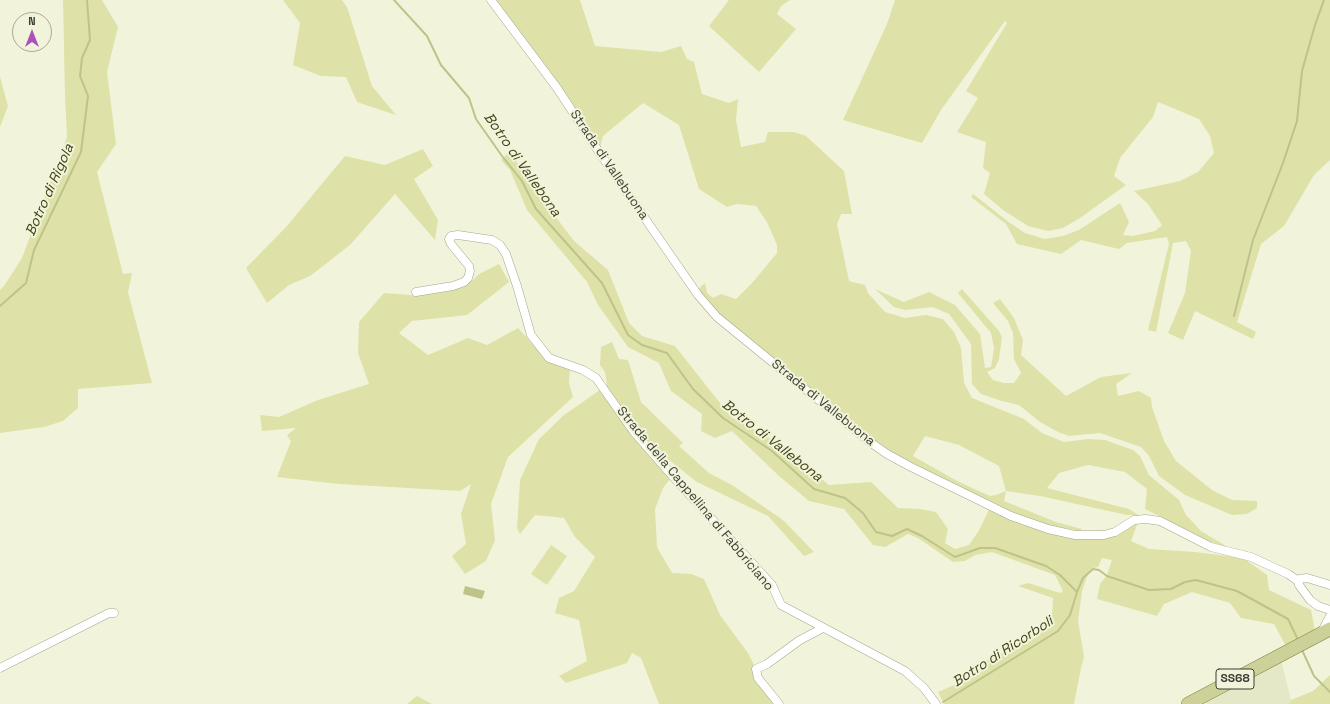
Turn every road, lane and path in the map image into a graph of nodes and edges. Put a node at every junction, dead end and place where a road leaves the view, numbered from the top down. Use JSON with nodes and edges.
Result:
{"nodes":[{"id":1,"x":491,"y":0,"type":"edge"},
{"id":2,"x":416,"y":292,"type":"dead end"},
{"id":3,"x":1298,"y":581,"type":"junction"},
{"id":4,"x":1330,"y":585,"type":"edge"},
{"id":5,"x":1330,"y":610,"type":"edge"},
{"id":6,"x":114,"y":613,"type":"dead end"},
{"id":7,"x":1330,"y":616,"type":"edge"},
{"id":8,"x":823,"y":628,"type":"junction"},
{"id":9,"x":1325,"y":631,"type":"edge"},
{"id":10,"x":0,"y":668,"type":"edge"},
{"id":11,"x":935,"y":703,"type":"edge"},
{"id":12,"x":779,"y":704,"type":"edge"},
{"id":13,"x":1188,"y":704,"type":"edge"}],
"edges":[{"from":1,"to":3,"type":"street","name":"Strada di Vallebuona"},
{"from":2,"to":8,"type":"street","name":"Strada della Cappellina di Fabbriciano"},
{"from":3,"to":4,"type":"street"},
{"from":3,"to":5,"type":"street"},
{"from":6,"to":10,"type":"street"},
{"from":7,"to":9,"type":"street"},
{"from":8,"to":11,"type":"street","name":"Strada della Cappellina di Fabbriciano"},
{"from":8,"to":12,"type":"street"},
{"from":9,"to":13,"type":"main road","number":"SS68"}]}
